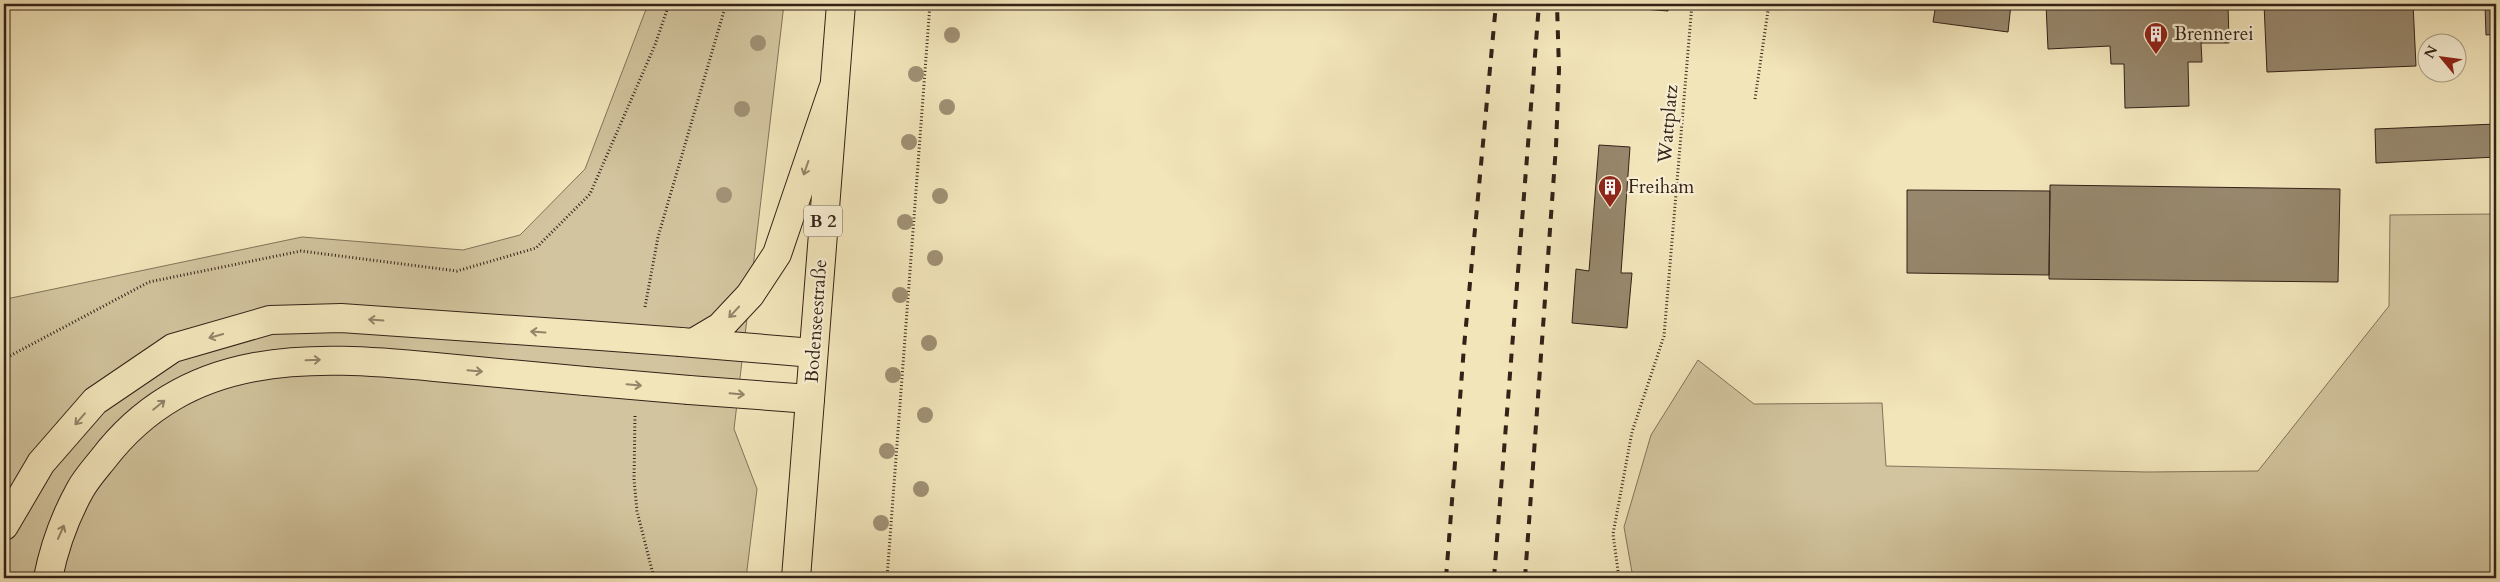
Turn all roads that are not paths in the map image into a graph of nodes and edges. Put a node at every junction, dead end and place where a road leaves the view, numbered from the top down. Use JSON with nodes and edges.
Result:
{"nodes":[{"id":1,"x":841,"y":4,"type":"edge"},
{"id":2,"x":833,"y":89,"type":"junction"},
{"id":3,"x":687,"y":343,"type":"junction"},
{"id":4,"x":813,"y":353,"type":"junction"},
{"id":5,"x":810,"y":399,"type":"junction"},
{"id":6,"x":4,"y":526,"type":"edge"},
{"id":7,"x":48,"y":578,"type":"edge"},
{"id":8,"x":796,"y":578,"type":"edge"}],
"edges":[{"from":1,"to":2,"type":"main road","name":"Bodenseestraße","number":"B 2"},
{"from":2,"to":3,"type":"main road","one_way":true},
{"from":2,"to":4,"type":"main road","name":"Bodenseestraße","number":"B 2"},
{"from":3,"to":4,"type":"main road"},
{"from":3,"to":6,"type":"main road","one_way":true,"bridge":true},
{"from":4,"to":5,"type":"main road","name":"Bodenseestraße","number":"B 2"},
{"from":7,"to":5,"type":"main road","one_way":true,"bridge":true},
{"from":5,"to":8,"type":"main road","name":"Bodenseestraße","number":"B 2"}]}
